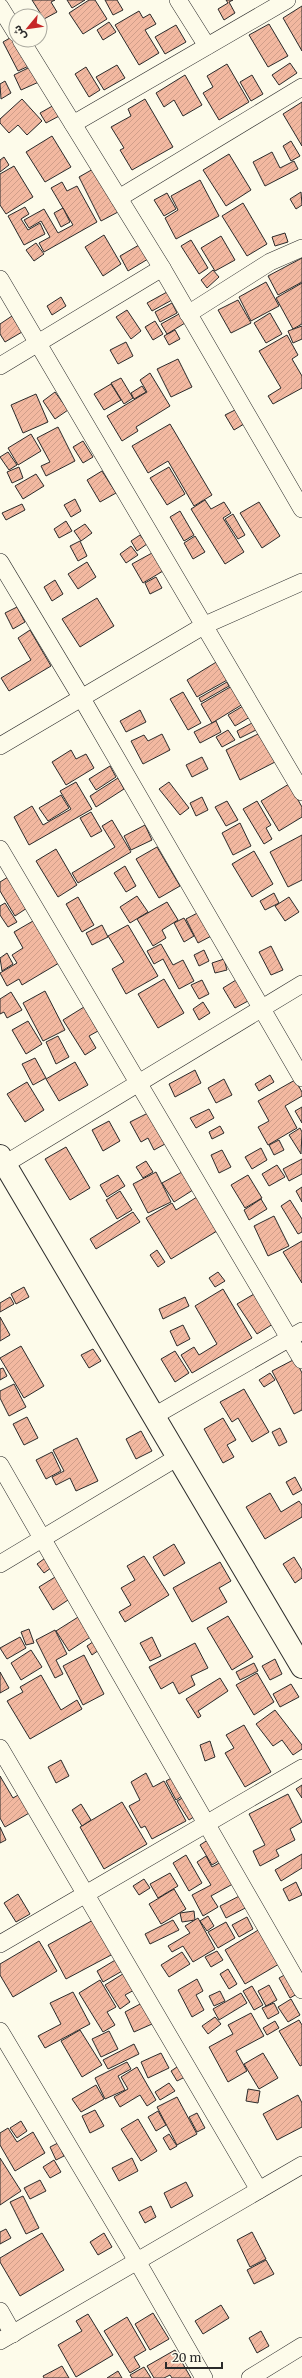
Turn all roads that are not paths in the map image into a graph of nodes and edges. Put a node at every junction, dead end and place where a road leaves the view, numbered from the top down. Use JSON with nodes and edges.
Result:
{"nodes":[{"id":1,"x":178,"y":0,"type":"edge"},
{"id":2,"x":287,"y":0,"type":"edge"},
{"id":3,"x":0,"y":7,"type":"edge"},
{"id":4,"x":8,"y":20,"type":"edge"},
{"id":5,"x":207,"y":46,"type":"junction"},
{"id":6,"x":26,"y":48,"type":"edge"},
{"id":7,"x":302,"y":87,"type":"edge"},
{"id":8,"x":73,"y":124,"type":"junction"},
{"id":9,"x":119,"y":198,"type":"junction"},
{"id":10,"x":302,"y":248,"type":"edge"},
{"id":11,"x":162,"y":268,"type":"junction"},
{"id":12,"x":0,"y":279,"type":"edge"},
{"id":13,"x":188,"y":314,"type":"junction"},
{"id":14,"x":38,"y":343,"type":"junction"},
{"id":15,"x":0,"y":366,"type":"edge"},
{"id":16,"x":302,"y":509,"type":"edge"},
{"id":17,"x":0,"y":562,"type":"edge"},
{"id":18,"x":302,"y":582,"type":"edge"},
{"id":19,"x":205,"y":625,"type":"junction"},
{"id":20,"x":81,"y":697,"type":"junction"},
{"id":21,"x":0,"y":746,"type":"edge"},
{"id":22,"x":302,"y":792,"type":"edge"},
{"id":23,"x":0,"y":849,"type":"edge"},
{"id":24,"x":302,"y":984,"type":"edge"},
{"id":25,"x":260,"y":1009,"type":"junction"},
{"id":26,"x":302,"y":1078,"type":"edge"},
{"id":27,"x":137,"y":1084,"type":"junction"},
{"id":28,"x":2,"y":1162,"type":"edge"},
{"id":29,"x":295,"y":1335,"type":"edge"},
{"id":30,"x":302,"y":1360,"type":"edge"},
{"id":31,"x":154,"y":1416,"type":"junction"},
{"id":32,"x":178,"y":1457,"type":"junction"},
{"id":33,"x":0,"y":1465,"type":"edge"},
{"id":34,"x":42,"y":1538,"type":"junction"},
{"id":35,"x":0,"y":1564,"type":"edge"},
{"id":36,"x":302,"y":1667,"type":"edge"},
{"id":37,"x":0,"y":1748,"type":"edge"},
{"id":38,"x":302,"y":1768,"type":"edge"},
{"id":39,"x":207,"y":1825,"type":"junction"},
{"id":40,"x":87,"y":1894,"type":"junction"},
{"id":41,"x":0,"y":1944,"type":"edge"},
{"id":42,"x":302,"y":1990,"type":"edge"},
{"id":43,"x":0,"y":2031,"type":"edge"},
{"id":44,"x":302,"y":2165,"type":"edge"},
{"id":45,"x":259,"y":2190,"type":"junction"},
{"id":46,"x":137,"y":2261,"type":"junction"},
{"id":47,"x":0,"y":2311,"type":"edge"},
{"id":48,"x":7,"y":2337,"type":"edge"},
{"id":49,"x":302,"y":2346,"type":"edge"},
{"id":50,"x":204,"y":2378,"type":"edge"},
{"id":51,"x":250,"y":2378,"type":"edge"}],
"edges":[{"from":1,"to":5,"type":"street"},
{"from":2,"to":5,"type":"street"},
{"from":3,"to":4,"type":"street"},
{"from":5,"to":8,"type":"street"},
{"from":6,"to":8,"type":"street"},
{"from":7,"to":9,"type":"street"},
{"from":8,"to":9,"type":"street"},
{"from":9,"to":11,"type":"street"},
{"from":10,"to":13,"type":"street"},
{"from":11,"to":13,"type":"street"},
{"from":11,"to":14,"type":"street"},
{"from":12,"to":14,"type":"street"},
{"from":13,"to":16,"type":"street"},
{"from":14,"to":15,"type":"street"},
{"from":14,"to":19,"type":"street"},
{"from":17,"to":20,"type":"street"},
{"from":18,"to":19,"type":"street"},
{"from":19,"to":20,"type":"street"},
{"from":19,"to":22,"type":"street"},
{"from":20,"to":21,"type":"street"},
{"from":20,"to":25,"type":"street"},
{"from":23,"to":27,"type":"street"},
{"from":24,"to":25,"type":"street"},
{"from":25,"to":26,"type":"street"},
{"from":25,"to":27,"type":"street"},
{"from":27,"to":28,"type":"street"},
{"from":27,"to":29,"type":"street"},
{"from":28,"to":31,"type":"street"},
{"from":29,"to":30,"type":"street"},
{"from":29,"to":31,"type":"street"},
{"from":31,"to":32,"type":"street"},
{"from":32,"to":34,"type":"street"},
{"from":32,"to":36,"type":"street"},
{"from":33,"to":34,"type":"street"},
{"from":34,"to":35,"type":"street"},
{"from":34,"to":39,"type":"street"},
{"from":37,"to":40,"type":"street"},
{"from":38,"to":39,"type":"street"},
{"from":39,"to":40,"type":"street"},
{"from":39,"to":42,"type":"street"},
{"from":40,"to":41,"type":"street"},
{"from":40,"to":45,"type":"street"},
{"from":43,"to":46,"type":"street"},
{"from":44,"to":45,"type":"street"},
{"from":45,"to":46,"type":"street"},
{"from":46,"to":48,"type":"street"},
{"from":46,"to":50,"type":"street"},
{"from":47,"to":48,"type":"street"},
{"from":49,"to":51,"type":"street"}]}
